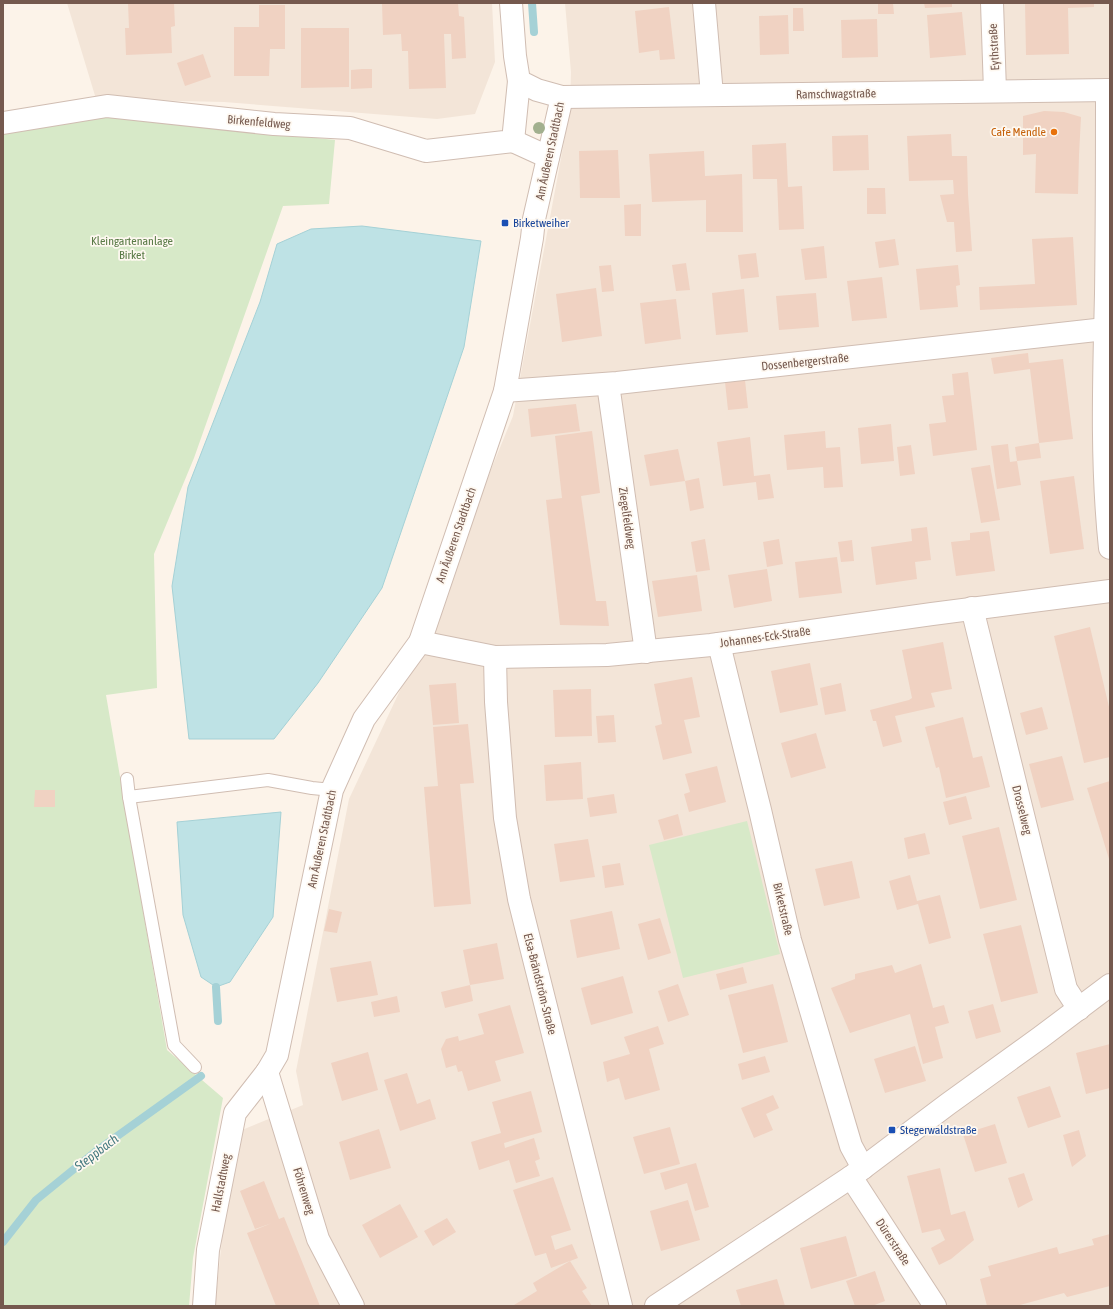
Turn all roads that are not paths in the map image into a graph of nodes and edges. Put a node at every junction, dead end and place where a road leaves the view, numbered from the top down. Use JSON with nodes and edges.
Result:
{"nodes":[{"id":1,"x":511,"y":3,"type":"edge"},
{"id":2,"x":704,"y":3,"type":"edge"},
{"id":3,"x":992,"y":3,"type":"edge"},
{"id":4,"x":519,"y":82,"type":"junction"},
{"id":5,"x":1109,"y":90,"type":"edge"},
{"id":6,"x":996,"y":91,"type":"junction"},
{"id":7,"x":712,"y":95,"type":"junction"},
{"id":8,"x":562,"y":97,"type":"junction"},
{"id":9,"x":3,"y":123,"type":"edge"},
{"id":10,"x":513,"y":140,"type":"junction"},
{"id":11,"x":548,"y":157,"type":"junction"},
{"id":12,"x":1105,"y":329,"type":"junction"},
{"id":13,"x":608,"y":384,"type":"junction"},
{"id":14,"x":505,"y":390,"type":"junction"},
{"id":15,"x":1110,"y":548,"type":"edge"},
{"id":16,"x":1110,"y":591,"type":"edge"},
{"id":17,"x":972,"y":608,"type":"junction"},
{"id":18,"x":420,"y":642,"type":"junction"},
{"id":19,"x":719,"y":644,"type":"junction"},
{"id":20,"x":646,"y":652,"type":"junction"},
{"id":21,"x":495,"y":657,"type":"junction"},
{"id":22,"x":128,"y":779,"type":"dead end"},
{"id":23,"x":332,"y":790,"type":"junction"},
{"id":24,"x":129,"y":798,"type":"junction"},
{"id":25,"x":1110,"y":985,"type":"edge"},
{"id":26,"x":1079,"y":1009,"type":"junction"},
{"id":27,"x":195,"y":1067,"type":"dead end"},
{"id":28,"x":267,"y":1072,"type":"junction"},
{"id":29,"x":857,"y":1173,"type":"junction"},
{"id":30,"x":204,"y":1306,"type":"edge"},
{"id":31,"x":353,"y":1306,"type":"edge"},
{"id":32,"x":621,"y":1306,"type":"edge"},
{"id":33,"x":656,"y":1306,"type":"edge"},
{"id":34,"x":935,"y":1306,"type":"edge"}],
"edges":[{"from":1,"to":4,"type":"street"},
{"from":2,"to":7,"type":"street"},
{"from":3,"to":6,"type":"street","name":"Eythstraße"},
{"from":4,"to":8,"type":"street","name":"Am Äußeren Stadtbach"},
{"from":4,"to":10,"type":"street"},
{"from":5,"to":6,"type":"street","name":"Ramschwagstraße"},
{"from":5,"to":12,"type":"street"},
{"from":6,"to":7,"type":"street","name":"Ramschwagstraße"},
{"from":7,"to":8,"type":"street","name":"Ramschwagstraße"},
{"from":8,"to":11,"type":"street","name":"Am Äußeren Stadtbach"},
{"from":9,"to":10,"type":"street","name":"Birkenfeldweg"},
{"from":10,"to":11,"type":"street"},
{"from":11,"to":14,"type":"street","name":"Am Äußeren Stadtbach"},
{"from":12,"to":13,"type":"street","name":"Dossenbergerstraße"},
{"from":12,"to":15,"type":"street"},
{"from":13,"to":14,"type":"street","name":"Dossenbergerstraße"},
{"from":13,"to":20,"type":"street","name":"Ziegelfeldweg"},
{"from":14,"to":18,"type":"street","name":"Am Äußeren Stadtbach"},
{"from":16,"to":17,"type":"street","name":"Johannes-Eck-Straße"},
{"from":17,"to":19,"type":"street","name":"Johannes-Eck-Straße"},
{"from":17,"to":26,"type":"street","name":"Drosselweg"},
{"from":18,"to":21,"type":"street","name":"Johannes-Eck-Straße"},
{"from":18,"to":23,"type":"street","name":"Am Äußeren Stadtbach"},
{"from":19,"to":20,"type":"street","name":"Johannes-Eck-Straße"},
{"from":19,"to":29,"type":"street","name":"Birketstraße"},
{"from":20,"to":21,"type":"street","name":"Johannes-Eck-Straße"},
{"from":21,"to":32,"type":"street","name":"Elsa-Brändström-Straße"},
{"from":22,"to":24,"type":"lane"},
{"from":23,"to":24,"type":"lane"},
{"from":23,"to":28,"type":"street","name":"Am Äußeren Stadtbach"},
{"from":24,"to":27,"type":"lane"},
{"from":25,"to":26,"type":"street"},
{"from":26,"to":29,"type":"street"},
{"from":28,"to":30,"type":"street","name":"Hallstadtweg"},
{"from":28,"to":31,"type":"street","name":"Föhrenweg"},
{"from":29,"to":33,"type":"street"},
{"from":29,"to":34,"type":"street","name":"Dürerstraße"}]}
